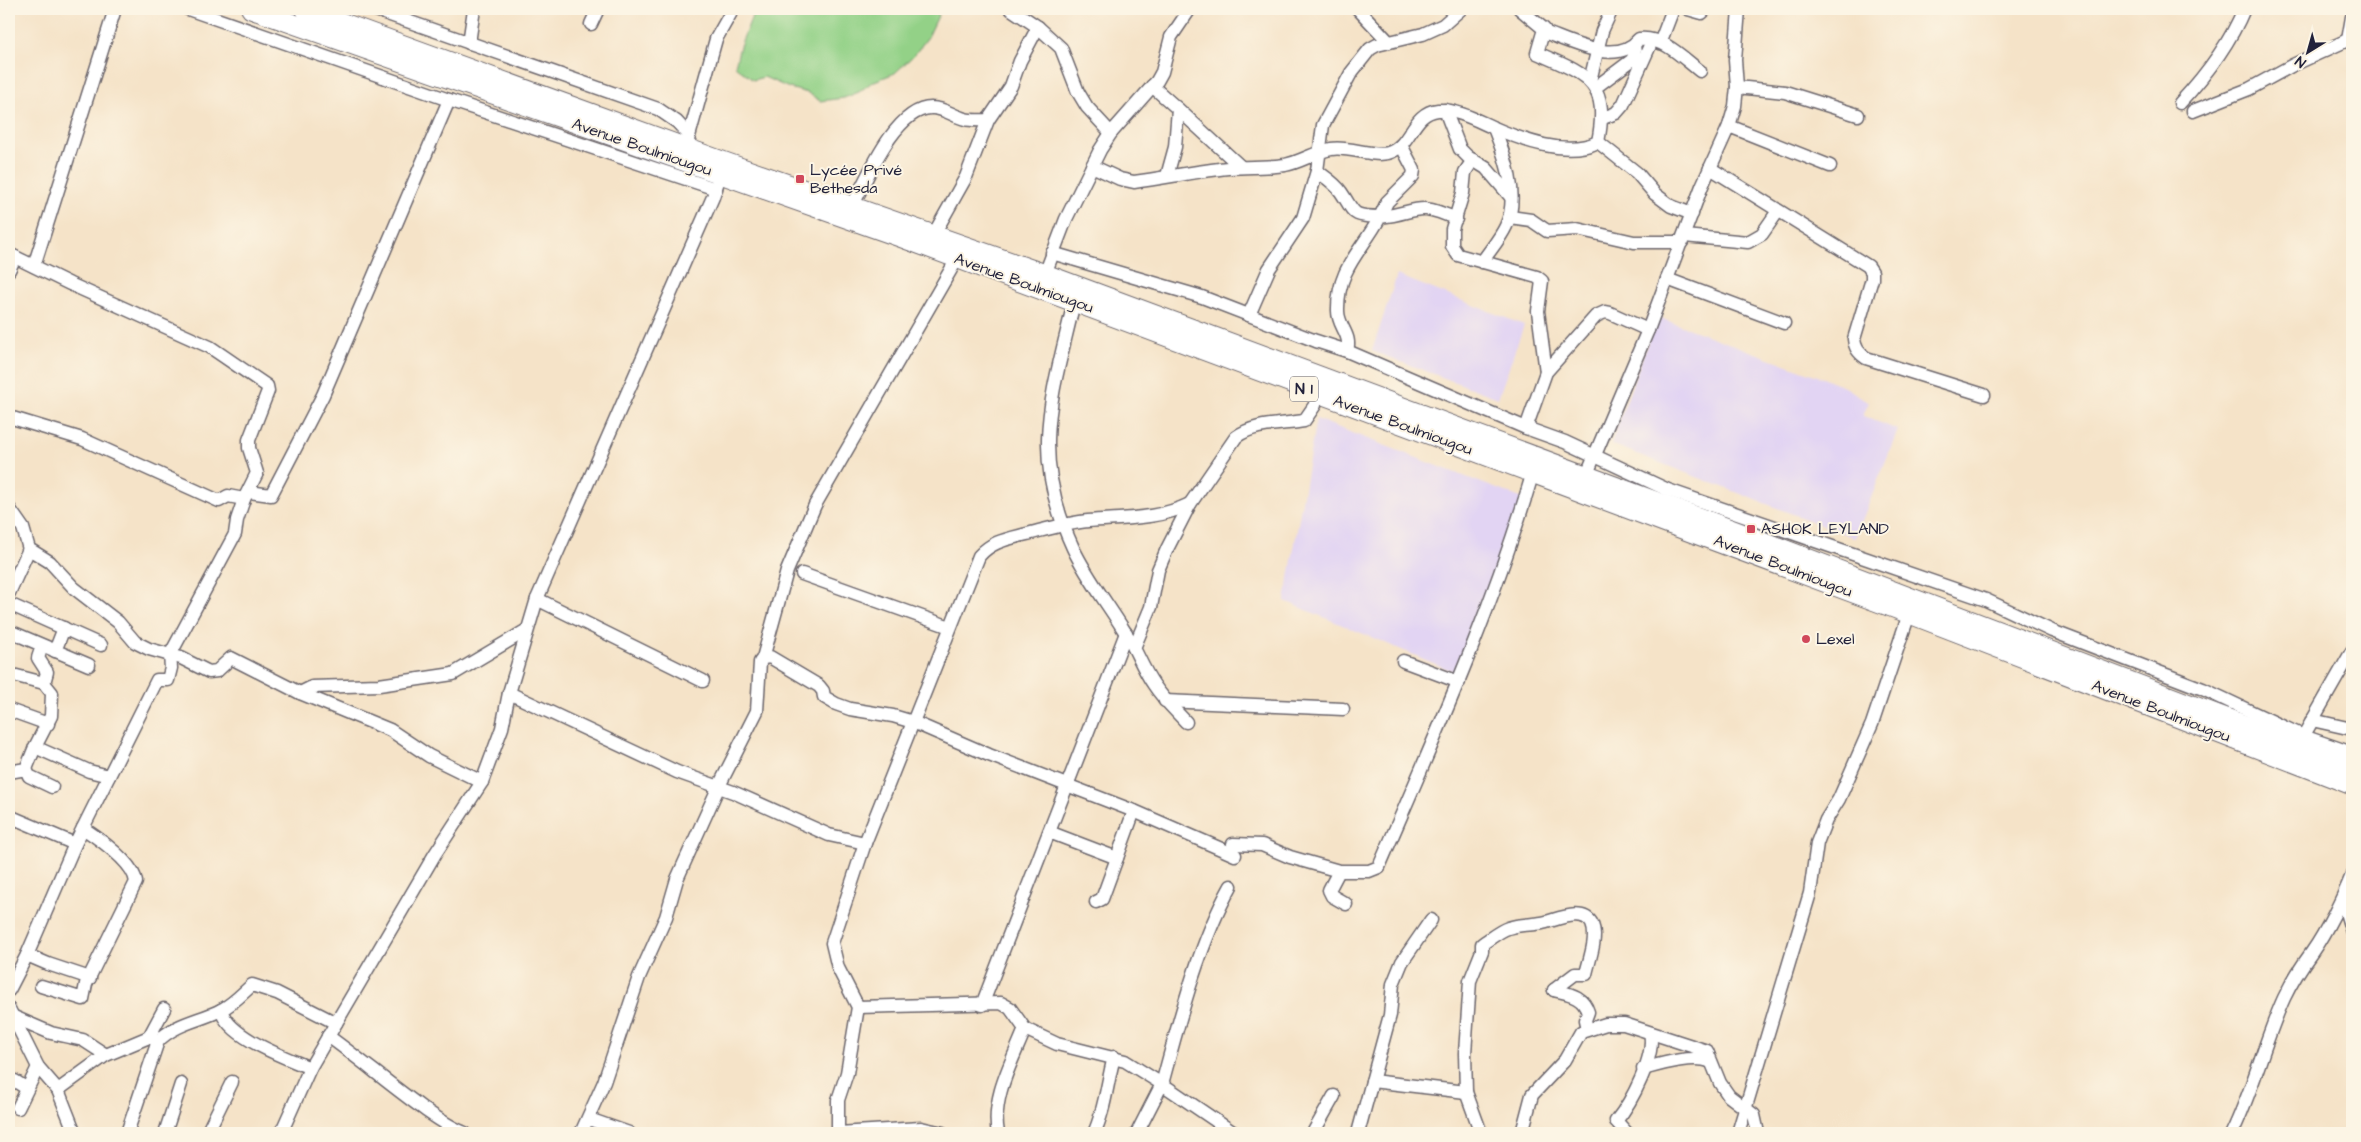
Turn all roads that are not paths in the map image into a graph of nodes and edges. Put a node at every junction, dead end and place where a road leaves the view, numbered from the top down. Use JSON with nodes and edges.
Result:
{"nodes":[{"id":1,"x":114,"y":9,"type":"edge"},
{"id":2,"x":188,"y":9,"type":"edge"},
{"id":3,"x":251,"y":9,"type":"edge"},
{"id":4,"x":305,"y":9,"type":"edge"},
{"id":5,"x":373,"y":9,"type":"edge"},
{"id":6,"x":474,"y":9,"type":"edge"},
{"id":7,"x":598,"y":9,"type":"edge"},
{"id":8,"x":733,"y":9,"type":"edge"},
{"id":9,"x":1011,"y":9,"type":"edge"},
{"id":10,"x":1190,"y":9,"type":"edge"},
{"id":11,"x":1358,"y":9,"type":"edge"},
{"id":12,"x":1461,"y":9,"type":"edge"},
{"id":13,"x":1520,"y":9,"type":"edge"},
{"id":14,"x":1612,"y":9,"type":"edge"},
{"id":15,"x":1673,"y":9,"type":"edge"},
{"id":16,"x":1688,"y":9,"type":"edge"},
{"id":17,"x":1706,"y":9,"type":"edge"},
{"id":18,"x":1739,"y":9,"type":"edge"},
{"id":19,"x":2244,"y":9,"type":"edge"},
{"id":20,"x":2352,"y":17,"type":"edge"},
{"id":21,"x":591,"y":24,"type":"dead end"},
{"id":22,"x":1038,"y":27,"type":"junction"},
{"id":23,"x":1544,"y":32,"type":"junction"},
{"id":24,"x":2350,"y":39,"type":"edge"},
{"id":25,"x":1389,"y":42,"type":"junction"},
{"id":26,"x":1656,"y":42,"type":"junction"},
{"id":27,"x":469,"y":43,"type":"junction"},
{"id":28,"x":1634,"y":45,"type":"junction"},
{"id":29,"x":1598,"y":50,"type":"junction"},
{"id":30,"x":1700,"y":72,"type":"dead end"},
{"id":31,"x":1593,"y":84,"type":"junction"},
{"id":32,"x":1152,"y":86,"type":"junction"},
{"id":33,"x":1737,"y":87,"type":"junction"},
{"id":34,"x":449,"y":100,"type":"junction"},
{"id":35,"x":2180,"y":103,"type":"dead end"},
{"id":36,"x":1178,"y":109,"type":"junction"},
{"id":37,"x":1445,"y":110,"type":"junction"},
{"id":38,"x":2193,"y":111,"type":"dead end"},
{"id":39,"x":1858,"y":115,"type":"dead end"},
{"id":40,"x":1603,"y":118,"type":"junction"},
{"id":41,"x":988,"y":120,"type":"junction"},
{"id":42,"x":1729,"y":126,"type":"junction"},
{"id":43,"x":1494,"y":128,"type":"junction"},
{"id":44,"x":1111,"y":133,"type":"junction"},
{"id":45,"x":687,"y":141,"type":"junction"},
{"id":46,"x":1598,"y":142,"type":"junction"},
{"id":47,"x":1401,"y":145,"type":"junction"},
{"id":48,"x":1318,"y":153,"type":"junction"},
{"id":49,"x":1473,"y":160,"type":"junction"},
{"id":50,"x":1092,"y":166,"type":"junction"},
{"id":51,"x":1830,"y":166,"type":"dead end"},
{"id":52,"x":1241,"y":167,"type":"junction"},
{"id":53,"x":1710,"y":168,"type":"junction"},
{"id":54,"x":1317,"y":171,"type":"junction"},
{"id":55,"x":720,"y":175,"type":"junction"},
{"id":56,"x":1167,"y":176,"type":"junction"},
{"id":57,"x":1512,"y":199,"type":"junction"},
{"id":58,"x":852,"y":205,"type":"junction"},
{"id":59,"x":1778,"y":211,"type":"junction"},
{"id":60,"x":1692,"y":214,"type":"junction"},
{"id":61,"x":1380,"y":217,"type":"junction"},
{"id":62,"x":1510,"y":217,"type":"junction"},
{"id":63,"x":1456,"y":219,"type":"junction"},
{"id":64,"x":934,"y":234,"type":"junction"},
{"id":65,"x":1683,"y":239,"type":"junction"},
{"id":66,"x":1052,"y":253,"type":"junction"},
{"id":67,"x":12,"y":256,"type":"edge"},
{"id":68,"x":957,"y":259,"type":"junction"},
{"id":69,"x":1482,"y":262,"type":"junction"},
{"id":70,"x":34,"y":266,"type":"junction"},
{"id":71,"x":9,"y":270,"type":"edge"},
{"id":72,"x":1045,"y":274,"type":"junction"},
{"id":73,"x":1667,"y":279,"type":"junction"},
{"id":74,"x":1074,"y":302,"type":"junction"},
{"id":75,"x":1249,"y":315,"type":"junction"},
{"id":76,"x":1784,"y":323,"type":"dead end"},
{"id":77,"x":1648,"y":330,"type":"junction"},
{"id":78,"x":1347,"y":351,"type":"junction"},
{"id":79,"x":1546,"y":372,"type":"junction"},
{"id":80,"x":1316,"y":394,"type":"junction"},
{"id":81,"x":1984,"y":395,"type":"dead end"},
{"id":82,"x":9,"y":417,"type":"edge"},
{"id":83,"x":1526,"y":428,"type":"junction"},
{"id":84,"x":1596,"y":456,"type":"junction"},
{"id":85,"x":1532,"y":472,"type":"junction"},
{"id":86,"x":1586,"y":476,"type":"junction"},
{"id":87,"x":246,"y":495,"type":"junction"},
{"id":88,"x":1190,"y":504,"type":"junction"},
{"id":89,"x":9,"y":508,"type":"edge"},
{"id":90,"x":1064,"y":525,"type":"junction"},
{"id":91,"x":29,"y":549,"type":"junction"},
{"id":92,"x":802,"y":574,"type":"dead end"},
{"id":93,"x":9,"y":593,"type":"edge"},
{"id":94,"x":537,"y":600,"type":"junction"},
{"id":95,"x":9,"y":604,"type":"edge"},
{"id":96,"x":1912,"y":607,"type":"junction"},
{"id":97,"x":64,"y":628,"type":"junction"},
{"id":98,"x":950,"y":628,"type":"junction"},
{"id":99,"x":527,"y":630,"type":"junction"},
{"id":100,"x":9,"y":631,"type":"edge"},
{"id":101,"x":1126,"y":633,"type":"junction"},
{"id":102,"x":101,"y":645,"type":"dead end"},
{"id":103,"x":42,"y":646,"type":"junction"},
{"id":104,"x":1134,"y":648,"type":"junction"},
{"id":105,"x":55,"y":651,"type":"junction"},
{"id":106,"x":2352,"y":651,"type":"edge"},
{"id":107,"x":170,"y":655,"type":"junction"},
{"id":108,"x":763,"y":658,"type":"junction"},
{"id":109,"x":1403,"y":661,"type":"dead end"},
{"id":110,"x":90,"y":665,"type":"dead end"},
{"id":111,"x":9,"y":674,"type":"edge"},
{"id":112,"x":703,"y":681,"type":"dead end"},
{"id":113,"x":1459,"y":682,"type":"junction"},
{"id":114,"x":44,"y":683,"type":"junction"},
{"id":115,"x":300,"y":693,"type":"junction"},
{"id":116,"x":509,"y":693,"type":"junction"},
{"id":117,"x":1165,"y":700,"type":"junction"},
{"id":118,"x":1343,"y":709,"type":"dead end"},
{"id":119,"x":9,"y":710,"type":"edge"},
{"id":120,"x":2312,"y":720,"type":"junction"},
{"id":121,"x":913,"y":722,"type":"junction"},
{"id":122,"x":1186,"y":722,"type":"dead end"},
{"id":123,"x":48,"y":724,"type":"junction"},
{"id":124,"x":2352,"y":729,"type":"edge"},
{"id":125,"x":2301,"y":740,"type":"junction"},
{"id":126,"x":35,"y":747,"type":"junction"},
{"id":127,"x":2352,"y":753,"type":"edge"},
{"id":128,"x":2352,"y":766,"type":"edge"},
{"id":129,"x":26,"y":769,"type":"junction"},
{"id":130,"x":9,"y":772,"type":"edge"},
{"id":131,"x":110,"y":776,"type":"junction"},
{"id":132,"x":482,"y":782,"type":"junction"},
{"id":133,"x":1067,"y":785,"type":"junction"},
{"id":134,"x":2352,"y":785,"type":"edge"},
{"id":135,"x":719,"y":786,"type":"junction"},
{"id":136,"x":52,"y":787,"type":"dead end"},
{"id":137,"x":1134,"y":812,"type":"junction"},
{"id":138,"x":9,"y":816,"type":"edge"},
{"id":139,"x":82,"y":828,"type":"junction"},
{"id":140,"x":1049,"y":832,"type":"junction"},
{"id":141,"x":865,"y":843,"type":"junction"},
{"id":142,"x":75,"y":844,"type":"junction"},
{"id":143,"x":1117,"y":858,"type":"junction"},
{"id":144,"x":1339,"y":871,"type":"junction"},
{"id":145,"x":2352,"y":875,"type":"edge"},
{"id":146,"x":1231,"y":886,"type":"dead end"},
{"id":147,"x":2342,"y":899,"type":"junction"},
{"id":148,"x":1096,"y":902,"type":"dead end"},
{"id":149,"x":1346,"y":904,"type":"dead end"},
{"id":150,"x":1431,"y":920,"type":"dead end"},
{"id":151,"x":2352,"y":932,"type":"edge"},
{"id":152,"x":27,"y":955,"type":"junction"},
{"id":153,"x":90,"y":978,"type":"junction"},
{"id":154,"x":41,"y":986,"type":"dead end"},
{"id":155,"x":9,"y":990,"type":"edge"},
{"id":156,"x":982,"y":1004,"type":"junction"},
{"id":157,"x":858,"y":1007,"type":"junction"},
{"id":158,"x":164,"y":1009,"type":"dead end"},
{"id":159,"x":221,"y":1010,"type":"junction"},
{"id":160,"x":11,"y":1013,"type":"edge"},
{"id":161,"x":336,"y":1023,"type":"junction"},
{"id":162,"x":1025,"y":1029,"type":"junction"},
{"id":163,"x":1587,"y":1029,"type":"junction"},
{"id":164,"x":1650,"y":1033,"type":"junction"},
{"id":165,"x":328,"y":1036,"type":"junction"},
{"id":166,"x":154,"y":1039,"type":"junction"},
{"id":167,"x":106,"y":1056,"type":"junction"},
{"id":168,"x":1114,"y":1057,"type":"junction"},
{"id":169,"x":1711,"y":1062,"type":"junction"},
{"id":170,"x":38,"y":1067,"type":"junction"},
{"id":171,"x":310,"y":1068,"type":"junction"},
{"id":172,"x":1643,"y":1069,"type":"junction"},
{"id":173,"x":1372,"y":1081,"type":"junction"},
{"id":174,"x":232,"y":1082,"type":"dead end"},
{"id":175,"x":9,"y":1083,"type":"edge"},
{"id":176,"x":182,"y":1084,"type":"dead end"},
{"id":177,"x":1162,"y":1084,"type":"junction"},
{"id":178,"x":26,"y":1088,"type":"junction"},
{"id":179,"x":58,"y":1090,"type":"junction"},
{"id":180,"x":1466,"y":1092,"type":"junction"},
{"id":181,"x":1334,"y":1096,"type":"dead end"},
{"id":182,"x":18,"y":1108,"type":"dead end"},
{"id":183,"x":1745,"y":1108,"type":"junction"},
{"id":184,"x":589,"y":1119,"type":"junction"},
{"id":185,"x":75,"y":1133,"type":"edge"},
{"id":186,"x":127,"y":1133,"type":"edge"},
{"id":187,"x":166,"y":1133,"type":"edge"},
{"id":188,"x":207,"y":1133,"type":"edge"},
{"id":189,"x":281,"y":1133,"type":"edge"},
{"id":190,"x":465,"y":1133,"type":"edge"},
{"id":191,"x":581,"y":1133,"type":"edge"},
{"id":192,"x":629,"y":1133,"type":"edge"},
{"id":193,"x":838,"y":1133,"type":"edge"},
{"id":194,"x":943,"y":1133,"type":"edge"},
{"id":195,"x":998,"y":1133,"type":"edge"},
{"id":196,"x":1094,"y":1133,"type":"edge"},
{"id":197,"x":1136,"y":1133,"type":"edge"},
{"id":198,"x":1234,"y":1133,"type":"edge"},
{"id":199,"x":1313,"y":1133,"type":"edge"},
{"id":200,"x":1358,"y":1133,"type":"edge"},
{"id":201,"x":1481,"y":1133,"type":"edge"},
{"id":202,"x":1522,"y":1133,"type":"edge"},
{"id":203,"x":1627,"y":1133,"type":"edge"},
{"id":204,"x":1738,"y":1133,"type":"edge"},
{"id":205,"x":1758,"y":1133,"type":"edge"},
{"id":206,"x":2232,"y":1133,"type":"edge"}],
"edges":[{"from":1,"to":70,"type":"street"},
{"from":2,"to":34,"type":"street"},
{"from":3,"to":55,"type":"highway","name":"Avenue Boulmiougou","number":"N 1"},
{"from":4,"to":45,"type":"highway","name":"Avenue Boulmiougou","number":"N 1"},
{"from":5,"to":27,"type":"street"},
{"from":6,"to":27,"type":"street"},
{"from":7,"to":21,"type":"street"},
{"from":8,"to":45,"type":"street"},
{"from":9,"to":22,"type":"street"},
{"from":10,"to":32,"type":"street"},
{"from":11,"to":25,"type":"street"},
{"from":12,"to":25,"type":"street"},
{"from":13,"to":23,"type":"street"},
{"from":14,"to":29,"type":"street"},
{"from":15,"to":26,"type":"street"},
{"from":16,"to":17,"type":"street"},
{"from":18,"to":33,"type":"street"},
{"from":19,"to":35,"type":"street"},
{"from":20,"to":24,"type":"street"},
{"from":22,"to":41,"type":"street"},
{"from":22,"to":44,"type":"street"},
{"from":23,"to":29,"type":"street"},
{"from":23,"to":31,"type":"street"},
{"from":24,"to":38,"type":"street"},
{"from":25,"to":48,"type":"street"},
{"from":26,"to":28,"type":"street"},
{"from":26,"to":30,"type":"street"},
{"from":26,"to":40,"type":"street"},
{"from":27,"to":45,"type":"street"},
{"from":28,"to":29,"type":"street"},
{"from":28,"to":31,"type":"street"},
{"from":29,"to":31,"type":"street"},
{"from":31,"to":40,"type":"street"},
{"from":32,"to":36,"type":"street"},
{"from":32,"to":44,"type":"street"},
{"from":33,"to":39,"type":"street"},
{"from":33,"to":42,"type":"street"},
{"from":34,"to":55,"type":"street"},
{"from":34,"to":87,"type":"street"},
{"from":36,"to":52,"type":"street"},
{"from":36,"to":56,"type":"street"},
{"from":37,"to":43,"type":"street"},
{"from":37,"to":47,"type":"street"},
{"from":37,"to":49,"type":"street"},
{"from":40,"to":46,"type":"street"},
{"from":41,"to":58,"type":"street"},
{"from":41,"to":64,"type":"street"},
{"from":42,"to":51,"type":"street"},
{"from":42,"to":53,"type":"street"},
{"from":43,"to":46,"type":"street"},
{"from":43,"to":57,"type":"street"},
{"from":44,"to":50,"type":"street"},
{"from":45,"to":55,"type":"highway","name":"Avenue Boulmiougou","number":"N 1"},
{"from":46,"to":60,"type":"street"},
{"from":47,"to":48,"type":"street"},
{"from":47,"to":61,"type":"street"},
{"from":48,"to":52,"type":"street"},
{"from":48,"to":54,"type":"street"},
{"from":49,"to":57,"type":"street"},
{"from":49,"to":63,"type":"street"},
{"from":50,"to":56,"type":"street"},
{"from":50,"to":66,"type":"street"},
{"from":52,"to":56,"type":"street"},
{"from":53,"to":59,"type":"street"},
{"from":53,"to":60,"type":"street"},
{"from":54,"to":61,"type":"street"},
{"from":54,"to":75,"type":"street"},
{"from":55,"to":58,"type":"highway","name":"Avenue Boulmiougou","number":"N 1"},
{"from":55,"to":68,"type":"highway","name":"Avenue Boulmiougou","number":"N 1"},
{"from":55,"to":94,"type":"street"},
{"from":57,"to":62,"type":"street"},
{"from":58,"to":64,"type":"highway","name":"Avenue Boulmiougou","number":"N 1"},
{"from":59,"to":65,"type":"street"},
{"from":59,"to":81,"type":"street"},
{"from":60,"to":65,"type":"street"},
{"from":61,"to":63,"type":"street"},
{"from":61,"to":78,"type":"street"},
{"from":62,"to":65,"type":"street"},
{"from":62,"to":69,"type":"street"},
{"from":63,"to":69,"type":"street"},
{"from":64,"to":72,"type":"highway","name":"Avenue Boulmiougou","number":"N 1"},
{"from":65,"to":73,"type":"street"},
{"from":66,"to":72,"type":"street"},
{"from":66,"to":75,"type":"street"},
{"from":67,"to":70,"type":"street"},
{"from":67,"to":71,"type":"street"},
{"from":68,"to":74,"type":"highway","name":"Avenue Boulmiougou","number":"N 1"},
{"from":68,"to":108,"type":"street"},
{"from":69,"to":79,"type":"street"},
{"from":70,"to":87,"type":"street"},
{"from":72,"to":86,"type":"highway","name":"Avenue Boulmiougou","number":"N 1"},
{"from":73,"to":76,"type":"street"},
{"from":73,"to":77,"type":"street"},
{"from":74,"to":80,"type":"highway","name":"Avenue Boulmiougou","number":"N 1"},
{"from":74,"to":90,"type":"street"},
{"from":75,"to":78,"type":"street"},
{"from":77,"to":79,"type":"street"},
{"from":77,"to":84,"type":"street"},
{"from":78,"to":83,"type":"street"},
{"from":79,"to":83,"type":"street"},
{"from":80,"to":85,"type":"highway","name":"Avenue Boulmiougou","number":"N 1"},
{"from":80,"to":88,"type":"street"},
{"from":82,"to":87,"type":"street"},
{"from":83,"to":84,"type":"street"},
{"from":84,"to":86,"type":"street"},
{"from":84,"to":125,"type":"street"},
{"from":85,"to":96,"type":"highway","name":"Avenue Boulmiougou","number":"N 1"},
{"from":85,"to":113,"type":"street"},
{"from":86,"to":96,"type":"highway","name":"Avenue Boulmiougou","number":"N 1"},
{"from":87,"to":107,"type":"street"},
{"from":88,"to":90,"type":"street"},
{"from":88,"to":104,"type":"street"},
{"from":89,"to":91,"type":"street"},
{"from":90,"to":98,"type":"street"},
{"from":90,"to":101,"type":"street"},
{"from":91,"to":93,"type":"street"},
{"from":91,"to":107,"type":"street"},
{"from":92,"to":98,"type":"street"},
{"from":94,"to":99,"type":"street"},
{"from":94,"to":112,"type":"street"},
{"from":95,"to":97,"type":"street"},
{"from":96,"to":125,"type":"highway","name":"Avenue Boulmiougou","number":"N 1"},
{"from":96,"to":134,"type":"highway","name":"Avenue Boulmiougou","number":"N 1"},
{"from":96,"to":183,"type":"street"},
{"from":97,"to":102,"type":"street"},
{"from":97,"to":105,"type":"street"},
{"from":98,"to":121,"type":"street"},
{"from":99,"to":115,"type":"street"},
{"from":99,"to":116,"type":"street"},
{"from":100,"to":103,"type":"street"},
{"from":101,"to":104,"type":"street"},
{"from":101,"to":133,"type":"street"},
{"from":103,"to":105,"type":"street"},
{"from":103,"to":114,"type":"street"},
{"from":104,"to":117,"type":"street"},
{"from":105,"to":110,"type":"street"},
{"from":106,"to":120,"type":"street"},
{"from":107,"to":115,"type":"street"},
{"from":107,"to":131,"type":"street"},
{"from":108,"to":121,"type":"street"},
{"from":108,"to":135,"type":"street"},
{"from":109,"to":113,"type":"street"},
{"from":111,"to":114,"type":"street"},
{"from":113,"to":144,"type":"street"},
{"from":114,"to":123,"type":"street"},
{"from":115,"to":132,"type":"street"},
{"from":116,"to":132,"type":"street"},
{"from":116,"to":135,"type":"street"},
{"from":117,"to":118,"type":"street"},
{"from":117,"to":122,"type":"street"},
{"from":119,"to":123,"type":"street"},
{"from":120,"to":124,"type":"street"},
{"from":120,"to":125,"type":"street"},
{"from":121,"to":133,"type":"street"},
{"from":121,"to":141,"type":"street"},
{"from":123,"to":126,"type":"street"},
{"from":125,"to":127,"type":"street"},
{"from":125,"to":128,"type":"highway","name":"Avenue Boulmiougou","number":"N 1"},
{"from":126,"to":129,"type":"street"},
{"from":126,"to":131,"type":"street"},
{"from":129,"to":130,"type":"street"},
{"from":129,"to":136,"type":"street"},
{"from":131,"to":139,"type":"street"},
{"from":132,"to":161,"type":"street"},
{"from":133,"to":137,"type":"street"},
{"from":133,"to":140,"type":"street"},
{"from":135,"to":141,"type":"street"},
{"from":135,"to":184,"type":"street"},
{"from":137,"to":143,"type":"street"},
{"from":137,"to":144,"type":"street"},
{"from":138,"to":142,"type":"street"},
{"from":139,"to":142,"type":"street"},
{"from":139,"to":153,"type":"street"},
{"from":140,"to":143,"type":"street"},
{"from":140,"to":156,"type":"street"},
{"from":141,"to":157,"type":"street"},
{"from":142,"to":152,"type":"street"},
{"from":143,"to":148,"type":"street"},
{"from":144,"to":149,"type":"street"},
{"from":145,"to":147,"type":"street"},
{"from":146,"to":177,"type":"street"},
{"from":147,"to":151,"type":"street"},
{"from":147,"to":206,"type":"street"},
{"from":150,"to":173,"type":"street"},
{"from":152,"to":153,"type":"street"},
{"from":152,"to":155,"type":"street"},
{"from":153,"to":154,"type":"street"},
{"from":156,"to":157,"type":"street"},
{"from":156,"to":162,"type":"street"},
{"from":157,"to":193,"type":"street"},
{"from":158,"to":166,"type":"street"},
{"from":159,"to":161,"type":"street"},
{"from":159,"to":166,"type":"street"},
{"from":159,"to":171,"type":"street"},
{"from":160,"to":167,"type":"street"},
{"from":160,"to":170,"type":"street"},
{"from":161,"to":165,"type":"street"},
{"from":162,"to":168,"type":"street"},
{"from":162,"to":195,"type":"street"},
{"from":163,"to":164,"type":"street"},
{"from":163,"to":180,"type":"street"},
{"from":163,"to":202,"type":"street"},
{"from":164,"to":169,"type":"street"},
{"from":164,"to":172,"type":"street"},
{"from":165,"to":171,"type":"street"},
{"from":165,"to":190,"type":"street"},
{"from":166,"to":167,"type":"street"},
{"from":166,"to":186,"type":"street"},
{"from":167,"to":179,"type":"street"},
{"from":168,"to":177,"type":"street"},
{"from":168,"to":196,"type":"street"},
{"from":169,"to":172,"type":"street"},
{"from":169,"to":183,"type":"street"},
{"from":170,"to":178,"type":"street"},
{"from":170,"to":179,"type":"street"},
{"from":171,"to":189,"type":"street"},
{"from":172,"to":203,"type":"street"},
{"from":173,"to":180,"type":"street"},
{"from":173,"to":200,"type":"street"},
{"from":174,"to":188,"type":"street"},
{"from":175,"to":178,"type":"street"},
{"from":176,"to":187,"type":"street"},
{"from":177,"to":197,"type":"street"},
{"from":177,"to":198,"type":"street"},
{"from":178,"to":182,"type":"street"},
{"from":179,"to":185,"type":"street"},
{"from":180,"to":201,"type":"street"},
{"from":181,"to":199,"type":"street"},
{"from":183,"to":204,"type":"street"},
{"from":183,"to":205,"type":"street"},
{"from":184,"to":191,"type":"street"},
{"from":184,"to":192,"type":"street"},
{"from":193,"to":194,"type":"street"}]}
